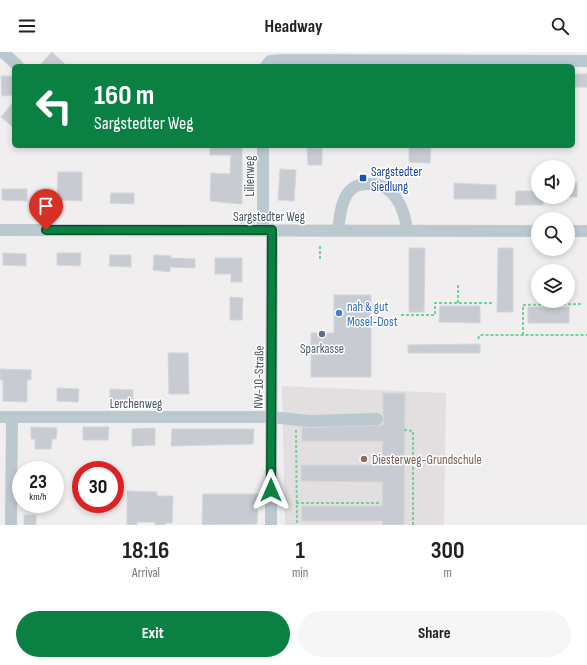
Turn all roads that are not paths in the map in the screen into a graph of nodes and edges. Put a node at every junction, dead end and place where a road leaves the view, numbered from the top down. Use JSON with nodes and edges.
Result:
{"nodes":[{"id":1,"x":283,"y":56,"type":"edge"},
{"id":2,"x":405,"y":56,"type":"edge"},
{"id":3,"x":587,"y":61,"type":"edge"},
{"id":4,"x":268,"y":64,"type":"edge"},
{"id":5,"x":263,"y":148,"type":"edge"},
{"id":6,"x":0,"y":230,"type":"edge"},
{"id":7,"x":268,"y":230,"type":"junction"},
{"id":8,"x":338,"y":230,"type":"junction"},
{"id":9,"x":407,"y":231,"type":"junction"},
{"id":10,"x":531,"y":231,"type":"edge"},
{"id":11,"x":575,"y":231,"type":"edge"},
{"id":12,"x":587,"y":231,"type":"edge"},
{"id":13,"x":6,"y":417,"type":"edge"},
{"id":14,"x":271,"y":417,"type":"junction"},
{"id":15,"x":378,"y":419,"type":"dead end"},
{"id":16,"x":12,"y":525,"type":"edge"},
{"id":17,"x":271,"y":525,"type":"edge"}],
"edges":[{"from":1,"to":2,"type":"street"},
{"from":1,"to":4,"type":"street"},
{"from":2,"to":3,"type":"street"},
{"from":5,"to":7,"type":"street","name":"Lilienweg"},
{"from":6,"to":7,"type":"street","name":"Sargstedter Weg"},
{"from":7,"to":8,"type":"street","name":"Sargstedter Weg"},
{"from":7,"to":14,"type":"street","name":"NW-10-Straße"},
{"from":8,"to":9,"type":"street","name":"Sargstedter Weg"},
{"from":8,"to":9,"type":"street"},
{"from":9,"to":10,"type":"street","name":"Sargstedter Weg"},
{"from":11,"to":12,"type":"street"},
{"from":13,"to":14,"type":"street","name":"Lerchenweg"},
{"from":13,"to":16,"type":"street"},
{"from":14,"to":15,"type":"street","name":"Lerchenweg"},
{"from":14,"to":17,"type":"street","name":"NW-10-Straße"}]}
